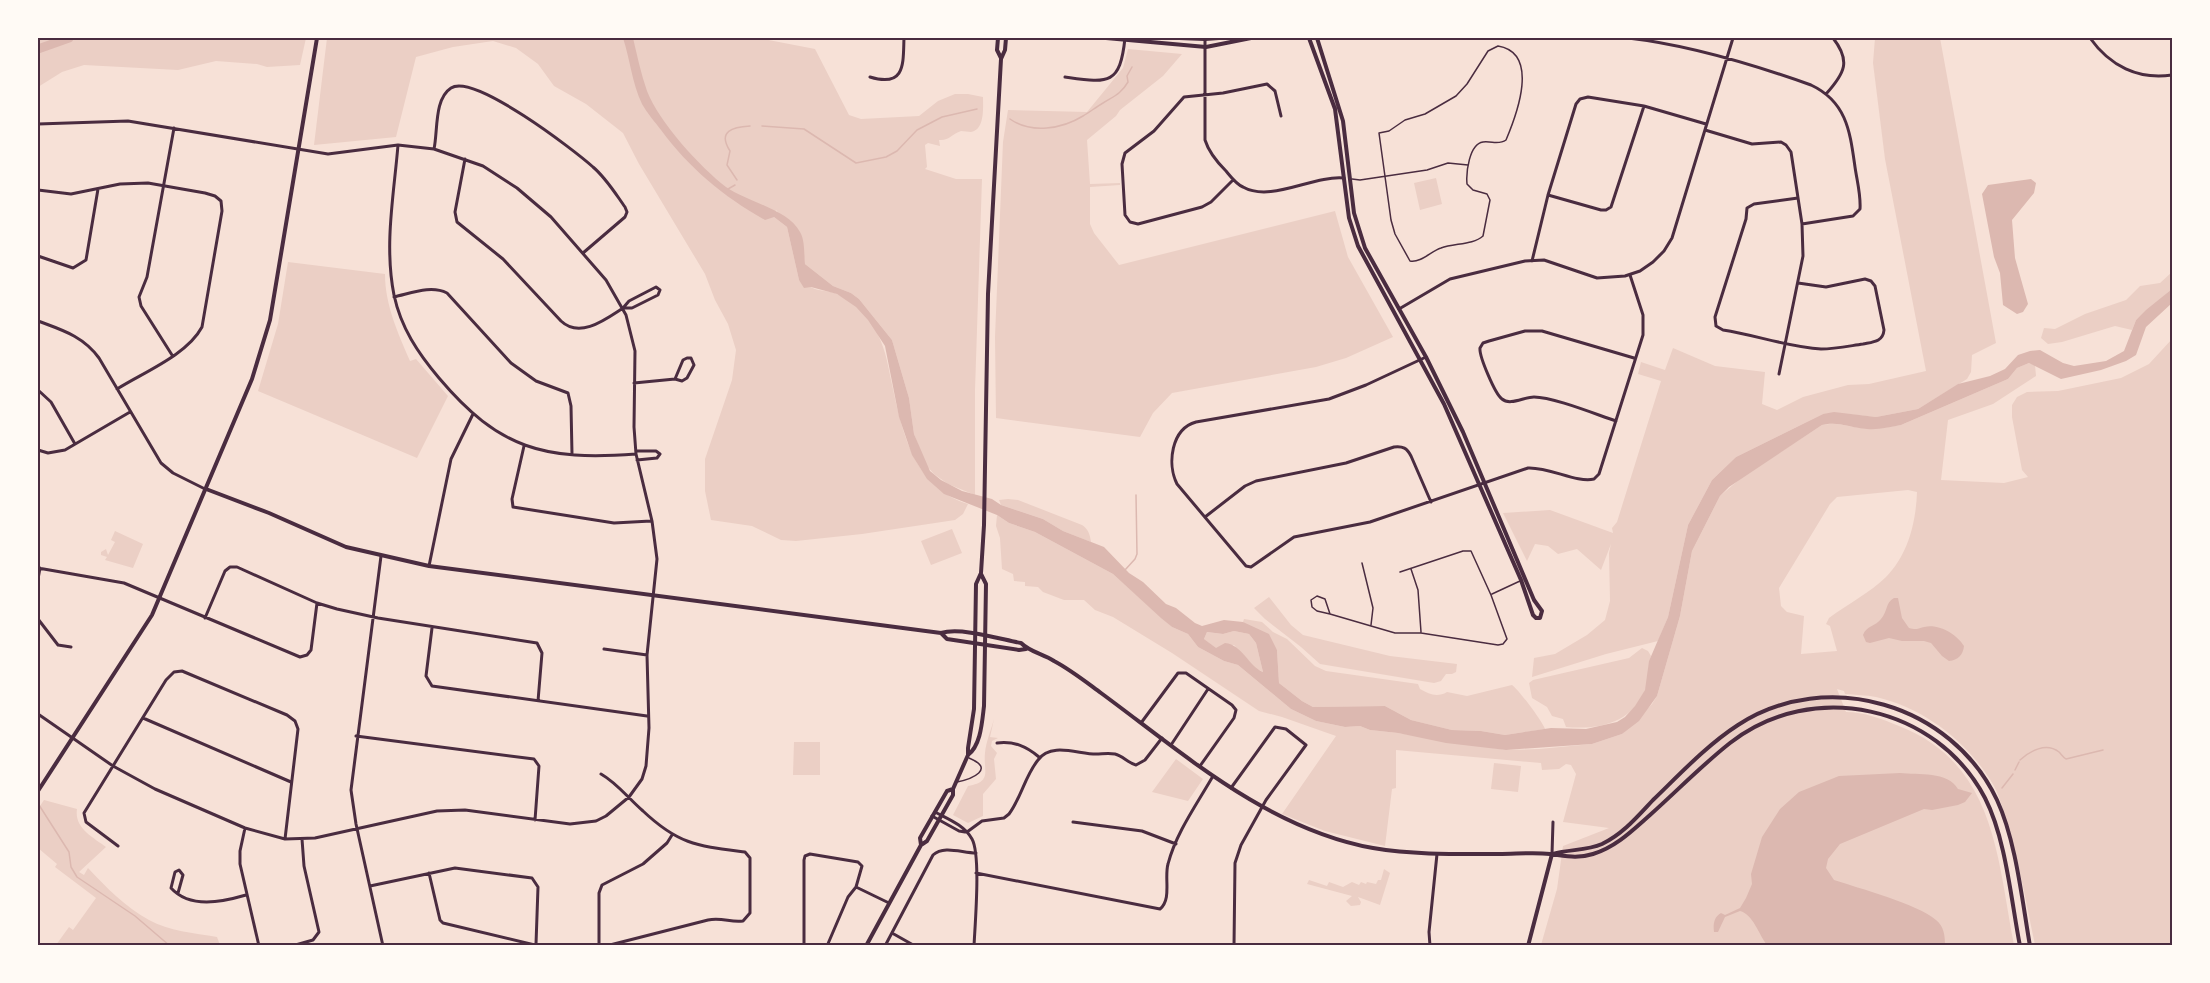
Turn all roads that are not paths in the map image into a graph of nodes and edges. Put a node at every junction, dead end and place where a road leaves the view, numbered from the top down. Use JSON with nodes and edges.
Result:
{"nodes":[{"id":1,"x":317,"y":38,"type":"edge"},
{"id":2,"x":904,"y":38,"type":"edge"},
{"id":3,"x":998,"y":38,"type":"edge"},
{"id":4,"x":1006,"y":38,"type":"edge"},
{"id":5,"x":1106,"y":38,"type":"edge"},
{"id":6,"x":1125,"y":38,"type":"edge"},
{"id":7,"x":1179,"y":38,"type":"edge"},
{"id":8,"x":1219,"y":38,"type":"edge"},
{"id":9,"x":1251,"y":38,"type":"edge"},
{"id":10,"x":1309,"y":38,"type":"edge"},
{"id":11,"x":1317,"y":38,"type":"edge"},
{"id":12,"x":1628,"y":38,"type":"edge"},
{"id":13,"x":1733,"y":38,"type":"edge"},
{"id":14,"x":1833,"y":38,"type":"edge"},
{"id":15,"x":2091,"y":38,"type":"edge"},
{"id":16,"x":1205,"y":39,"type":"junction"},
{"id":17,"x":1206,"y":46,"type":"junction"},
{"id":18,"x":1001,"y":59,"type":"junction"},
{"id":19,"x":1727,"y":59,"type":"junction"},
{"id":20,"x":2172,"y":75,"type":"edge"},
{"id":21,"x":870,"y":77,"type":"dead end"},
{"id":22,"x":1065,"y":77,"type":"dead end"},
{"id":23,"x":1826,"y":94,"type":"junction"},
{"id":24,"x":1205,"y":95,"type":"junction"},
{"id":25,"x":1644,"y":105,"type":"junction"},
{"id":26,"x":1281,"y":116,"type":"dead end"},
{"id":27,"x":38,"y":124,"type":"edge"},
{"id":28,"x":1706,"y":124,"type":"junction"},
{"id":29,"x":174,"y":128,"type":"junction"},
{"id":30,"x":1705,"y":130,"type":"junction"},
{"id":31,"x":399,"y":145,"type":"junction"},
{"id":32,"x":434,"y":149,"type":"junction"},
{"id":33,"x":298,"y":150,"type":"junction"},
{"id":34,"x":465,"y":159,"type":"junction"},
{"id":35,"x":1469,"y":165,"type":"junction"},
{"id":36,"x":1384,"y":177,"type":"junction"},
{"id":37,"x":1344,"y":178,"type":"junction"},
{"id":38,"x":1350,"y":179,"type":"junction"},
{"id":39,"x":1233,"y":180,"type":"junction"},
{"id":40,"x":164,"y":186,"type":"junction"},
{"id":41,"x":98,"y":189,"type":"junction"},
{"id":42,"x":38,"y":190,"type":"edge"},
{"id":43,"x":1548,"y":195,"type":"junction"},
{"id":44,"x":1798,"y":198,"type":"junction"},
{"id":45,"x":1802,"y":224,"type":"junction"},
{"id":46,"x":583,"y":253,"type":"junction"},
{"id":47,"x":38,"y":256,"type":"edge"},
{"id":48,"x":1532,"y":261,"type":"junction"},
{"id":49,"x":1630,"y":275,"type":"junction"},
{"id":50,"x":1798,"y":283,"type":"junction"},
{"id":51,"x":394,"y":297,"type":"junction"},
{"id":52,"x":623,"y":308,"type":"junction"},
{"id":53,"x":1397,"y":310,"type":"junction"},
{"id":54,"x":38,"y":321,"type":"edge"},
{"id":55,"x":1784,"y":343,"type":"junction"},
{"id":56,"x":172,"y":356,"type":"junction"},
{"id":57,"x":1423,"y":358,"type":"junction"},
{"id":58,"x":1634,"y":358,"type":"junction"},
{"id":59,"x":1779,"y":374,"type":"dead end"},
{"id":60,"x":675,"y":379,"type":"junction"},
{"id":61,"x":634,"y":382,"type":"junction"},
{"id":62,"x":117,"y":389,"type":"junction"},
{"id":63,"x":38,"y":390,"type":"edge"},
{"id":64,"x":130,"y":412,"type":"junction"},
{"id":65,"x":473,"y":414,"type":"junction"},
{"id":66,"x":1616,"y":421,"type":"junction"},
{"id":67,"x":75,"y":444,"type":"junction"},
{"id":68,"x":524,"y":446,"type":"junction"},
{"id":69,"x":38,"y":450,"type":"edge"},
{"id":70,"x":636,"y":453,"type":"junction"},
{"id":71,"x":573,"y":454,"type":"junction"},
{"id":72,"x":637,"y":460,"type":"junction"},
{"id":73,"x":1483,"y":483,"type":"junction"},
{"id":74,"x":206,"y":489,"type":"junction"},
{"id":75,"x":1431,"y":502,"type":"junction"},
{"id":76,"x":1205,"y":517,"type":"junction"},
{"id":77,"x":652,"y":521,"type":"junction"},
{"id":78,"x":381,"y":556,"type":"junction"},
{"id":79,"x":1362,"y":563,"type":"dead end"},
{"id":80,"x":429,"y":566,"type":"junction"},
{"id":81,"x":39,"y":568,"type":"edge"},
{"id":82,"x":1411,"y":569,"type":"junction"},
{"id":83,"x":1400,"y":572,"type":"dead end"},
{"id":84,"x":981,"y":573,"type":"junction"},
{"id":85,"x":38,"y":579,"type":"edge"},
{"id":86,"x":1521,"y":580,"type":"junction"},
{"id":87,"x":653,"y":594,"type":"junction"},
{"id":88,"x":1491,"y":595,"type":"junction"},
{"id":89,"x":159,"y":598,"type":"junction"},
{"id":90,"x":317,"y":603,"type":"junction"},
{"id":91,"x":1330,"y":614,"type":"junction"},
{"id":92,"x":205,"y":618,"type":"junction"},
{"id":93,"x":374,"y":618,"type":"junction"},
{"id":94,"x":38,"y":619,"type":"edge"},
{"id":95,"x":1371,"y":626,"type":"junction"},
{"id":96,"x":432,"y":628,"type":"junction"},
{"id":97,"x":942,"y":633,"type":"junction"},
{"id":98,"x":1422,"y":633,"type":"junction"},
{"id":99,"x":975,"y":634,"type":"junction"},
{"id":100,"x":984,"y":636,"type":"junction"},
{"id":101,"x":975,"y":643,"type":"junction"},
{"id":102,"x":984,"y":644,"type":"junction"},
{"id":103,"x":71,"y":647,"type":"dead end"},
{"id":104,"x":604,"y":649,"type":"dead end"},
{"id":105,"x":1027,"y":649,"type":"junction"},
{"id":106,"x":647,"y":655,"type":"junction"},
{"id":107,"x":1209,"y":688,"type":"junction"},
{"id":108,"x":1821,"y":697,"type":"junction"},
{"id":109,"x":538,"y":701,"type":"junction"},
{"id":110,"x":1822,"y":707,"type":"junction"},
{"id":111,"x":38,"y":714,"type":"edge"},
{"id":112,"x":647,"y":716,"type":"junction"},
{"id":113,"x":143,"y":718,"type":"junction"},
{"id":114,"x":1141,"y":723,"type":"junction"},
{"id":115,"x":356,"y":736,"type":"junction"},
{"id":116,"x":1162,"y":738,"type":"junction"},
{"id":117,"x":73,"y":739,"type":"junction"},
{"id":118,"x":996,"y":743,"type":"dead end"},
{"id":119,"x":1171,"y":745,"type":"junction"},
{"id":120,"x":968,"y":756,"type":"junction"},
{"id":121,"x":1039,"y":757,"type":"junction"},
{"id":122,"x":113,"y":766,"type":"junction"},
{"id":123,"x":1200,"y":766,"type":"junction"},
{"id":124,"x":601,"y":774,"type":"dead end"},
{"id":125,"x":1214,"y":776,"type":"junction"},
{"id":126,"x":291,"y":782,"type":"junction"},
{"id":127,"x":956,"y":782,"type":"junction"},
{"id":128,"x":1231,"y":788,"type":"junction"},
{"id":129,"x":953,"y":789,"type":"junction"},
{"id":130,"x":38,"y":791,"type":"edge"},
{"id":131,"x":629,"y":797,"type":"junction"},
{"id":132,"x":1263,"y":807,"type":"junction"},
{"id":133,"x":934,"y":814,"type":"junction"},
{"id":134,"x":940,"y":817,"type":"junction"},
{"id":135,"x":535,"y":820,"type":"junction"},
{"id":136,"x":1073,"y":822,"type":"dead end"},
{"id":137,"x":1553,"y":822,"type":"dead end"},
{"id":138,"x":245,"y":828,"type":"junction"},
{"id":139,"x":357,"y":829,"type":"junction"},
{"id":140,"x":966,"y":832,"type":"junction"},
{"id":141,"x":672,"y":835,"type":"junction"},
{"id":142,"x":285,"y":839,"type":"junction"},
{"id":143,"x":302,"y":839,"type":"junction"},
{"id":144,"x":1176,"y":844,"type":"junction"},
{"id":145,"x":921,"y":845,"type":"junction"},
{"id":146,"x":118,"y":846,"type":"dead end"},
{"id":147,"x":976,"y":853,"type":"junction"},
{"id":148,"x":1437,"y":854,"type":"junction"},
{"id":149,"x":1552,"y":854,"type":"junction"},
{"id":150,"x":429,"y":873,"type":"junction"},
{"id":151,"x":976,"y":873,"type":"junction"},
{"id":152,"x":370,"y":886,"type":"junction"},
{"id":153,"x":856,"y":887,"type":"junction"},
{"id":154,"x":178,"y":893,"type":"junction"},
{"id":155,"x":246,"y":896,"type":"junction"},
{"id":156,"x":889,"y":903,"type":"junction"},
{"id":157,"x":892,"y":933,"type":"junction"},
{"id":158,"x":259,"y":945,"type":"edge"},
{"id":159,"x":292,"y":945,"type":"edge"},
{"id":160,"x":383,"y":945,"type":"edge"},
{"id":161,"x":537,"y":945,"type":"edge"},
{"id":162,"x":599,"y":945,"type":"edge"},
{"id":163,"x":606,"y":945,"type":"edge"},
{"id":164,"x":804,"y":945,"type":"edge"},
{"id":165,"x":826,"y":945,"type":"edge"},
{"id":166,"x":866,"y":945,"type":"edge"},
{"id":167,"x":885,"y":945,"type":"edge"},
{"id":168,"x":915,"y":945,"type":"edge"},
{"id":169,"x":974,"y":945,"type":"edge"},
{"id":170,"x":1234,"y":945,"type":"edge"},
{"id":171,"x":1430,"y":945,"type":"edge"},
{"id":172,"x":1528,"y":945,"type":"edge"},
{"id":173,"x":2020,"y":945,"type":"edge"},
{"id":174,"x":2030,"y":945,"type":"edge"}],
"edges":[{"from":1,"to":33,"type":"street"},
{"from":2,"to":21,"type":"street"},
{"from":3,"to":18,"type":"street"},
{"from":4,"to":18,"type":"street"},
{"from":5,"to":6,"type":"street"},
{"from":6,"to":17,"type":"street"},
{"from":6,"to":22,"type":"street"},
{"from":7,"to":16,"type":"street"},
{"from":8,"to":16,"type":"street"},
{"from":9,"to":17,"type":"street"},
{"from":10,"to":37,"type":"street"},
{"from":11,"to":38,"type":"street"},
{"from":12,"to":19,"type":"street"},
{"from":13,"to":19,"type":"street"},
{"from":14,"to":23,"type":"street"},
{"from":15,"to":20,"type":"street"},
{"from":16,"to":17,"type":"street"},
{"from":17,"to":24,"type":"street"},
{"from":18,"to":84,"type":"street"},
{"from":19,"to":23,"type":"street"},
{"from":19,"to":28,"type":"street"},
{"from":23,"to":45,"type":"street"},
{"from":24,"to":26,"type":"street"},
{"from":24,"to":39,"type":"street"},
{"from":24,"to":39,"type":"street"},
{"from":25,"to":28,"type":"street"},
{"from":25,"to":43,"type":"street"},
{"from":25,"to":43,"type":"street"},
{"from":27,"to":29,"type":"street"},
{"from":28,"to":30,"type":"street"},
{"from":29,"to":33,"type":"street"},
{"from":29,"to":40,"type":"street"},
{"from":30,"to":44,"type":"street"},
{"from":30,"to":49,"type":"street"},
{"from":31,"to":32,"type":"street"},
{"from":31,"to":33,"type":"street"},
{"from":31,"to":51,"type":"street"},
{"from":32,"to":34,"type":"street"},
{"from":32,"to":46,"type":"street"},
{"from":33,"to":74,"type":"street"},
{"from":34,"to":46,"type":"street"},
{"from":34,"to":52,"type":"street"},
{"from":35,"to":36,"type":"lane"},
{"from":35,"to":36,"type":"lane"},
{"from":35,"to":36,"type":"lane"},
{"from":36,"to":38,"type":"lane"},
{"from":37,"to":39,"type":"street"},
{"from":37,"to":53,"type":"street"},
{"from":38,"to":53,"type":"street"},
{"from":40,"to":41,"type":"street"},
{"from":40,"to":56,"type":"street"},
{"from":40,"to":56,"type":"street"},
{"from":41,"to":42,"type":"street"},
{"from":41,"to":47,"type":"street"},
{"from":43,"to":48,"type":"street"},
{"from":44,"to":45,"type":"street"},
{"from":44,"to":55,"type":"street"},
{"from":45,"to":50,"type":"street"},
{"from":46,"to":52,"type":"street"},
{"from":48,"to":49,"type":"street"},
{"from":48,"to":53,"type":"street"},
{"from":49,"to":58,"type":"street"},
{"from":50,"to":55,"type":"street"},
{"from":50,"to":55,"type":"street"},
{"from":51,"to":65,"type":"street"},
{"from":51,"to":71,"type":"street"},
{"from":52,"to":52,"type":"street"},
{"from":52,"to":61,"type":"street"},
{"from":53,"to":57,"type":"street"},
{"from":54,"to":62,"type":"street"},
{"from":55,"to":59,"type":"street"},
{"from":56,"to":62,"type":"street"},
{"from":57,"to":73,"type":"street"},
{"from":57,"to":76,"type":"street"},
{"from":58,"to":66,"type":"street"},
{"from":58,"to":66,"type":"street"},
{"from":60,"to":60,"type":"street"},
{"from":60,"to":61,"type":"street"},
{"from":61,"to":70,"type":"street"},
{"from":62,"to":64,"type":"street"},
{"from":63,"to":67,"type":"street"},
{"from":64,"to":67,"type":"street"},
{"from":64,"to":74,"type":"street"},
{"from":65,"to":68,"type":"street"},
{"from":65,"to":80,"type":"street"},
{"from":66,"to":73,"type":"street"},
{"from":67,"to":69,"type":"street"},
{"from":68,"to":71,"type":"street"},
{"from":68,"to":77,"type":"street"},
{"from":70,"to":71,"type":"street"},
{"from":70,"to":72,"type":"street"},
{"from":70,"to":72,"type":"street"},
{"from":72,"to":77,"type":"street"},
{"from":73,"to":75,"type":"street"},
{"from":73,"to":86,"type":"street"},
{"from":73,"to":86,"type":"street"},
{"from":74,"to":78,"type":"street"},
{"from":74,"to":89,"type":"street"},
{"from":75,"to":76,"type":"street"},
{"from":75,"to":76,"type":"street"},
{"from":77,"to":87,"type":"street"},
{"from":78,"to":80,"type":"street"},
{"from":78,"to":93,"type":"street"},
{"from":79,"to":95,"type":"lane"},
{"from":80,"to":87,"type":"street"},
{"from":81,"to":85,"type":"street"},
{"from":81,"to":89,"type":"street"},
{"from":82,"to":83,"type":"lane"},
{"from":82,"to":88,"type":"lane"},
{"from":82,"to":98,"type":"lane"},
{"from":84,"to":99,"type":"street"},
{"from":84,"to":100,"type":"street"},
{"from":86,"to":88,"type":"lane"},
{"from":87,"to":97,"type":"street"},
{"from":87,"to":106,"type":"street"},
{"from":88,"to":98,"type":"lane"},
{"from":89,"to":92,"type":"street"},
{"from":89,"to":117,"type":"street"},
{"from":90,"to":92,"type":"street"},
{"from":90,"to":92,"type":"street"},
{"from":90,"to":93,"type":"street"},
{"from":91,"to":91,"type":"lane"},
{"from":91,"to":95,"type":"lane"},
{"from":93,"to":96,"type":"street"},
{"from":93,"to":115,"type":"street"},
{"from":94,"to":103,"type":"street"},
{"from":95,"to":98,"type":"lane"},
{"from":96,"to":109,"type":"street"},
{"from":96,"to":109,"type":"street"},
{"from":97,"to":99,"type":"street"},
{"from":97,"to":101,"type":"street"},
{"from":99,"to":100,"type":"street"},
{"from":99,"to":101,"type":"street"},
{"from":100,"to":102,"type":"street"},
{"from":100,"to":105,"type":"street"},
{"from":101,"to":102,"type":"street"},
{"from":101,"to":120,"type":"street"},
{"from":102,"to":105,"type":"street"},
{"from":102,"to":120,"type":"street"},
{"from":104,"to":106,"type":"street"},
{"from":105,"to":114,"type":"street"},
{"from":106,"to":112,"type":"street"},
{"from":107,"to":114,"type":"street"},
{"from":107,"to":119,"type":"street"},
{"from":107,"to":123,"type":"street"},
{"from":108,"to":110,"type":"lane"},
{"from":108,"to":149,"type":"street"},
{"from":108,"to":174,"type":"street"},
{"from":109,"to":112,"type":"street"},
{"from":110,"to":149,"type":"street"},
{"from":110,"to":173,"type":"street"},
{"from":111,"to":117,"type":"street"},
{"from":112,"to":131,"type":"street"},
{"from":113,"to":122,"type":"street"},
{"from":113,"to":126,"type":"street"},
{"from":113,"to":126,"type":"street"},
{"from":114,"to":116,"type":"street"},
{"from":115,"to":135,"type":"street"},
{"from":115,"to":139,"type":"street"},
{"from":116,"to":119,"type":"street"},
{"from":116,"to":121,"type":"street"},
{"from":117,"to":122,"type":"street"},
{"from":117,"to":130,"type":"street"},
{"from":118,"to":121,"type":"street"},
{"from":119,"to":123,"type":"street"},
{"from":120,"to":127,"type":"street"},
{"from":120,"to":127,"type":"lane"},
{"from":121,"to":140,"type":"street"},
{"from":122,"to":138,"type":"street"},
{"from":122,"to":146,"type":"street"},
{"from":123,"to":125,"type":"street"},
{"from":124,"to":131,"type":"street"},
{"from":125,"to":128,"type":"street"},
{"from":125,"to":144,"type":"street"},
{"from":126,"to":142,"type":"street"},
{"from":127,"to":129,"type":"street"},
{"from":128,"to":132,"type":"street"},
{"from":128,"to":132,"type":"street"},
{"from":129,"to":133,"type":"street"},
{"from":129,"to":134,"type":"street"},
{"from":131,"to":135,"type":"street"},
{"from":131,"to":141,"type":"street"},
{"from":132,"to":148,"type":"street"},
{"from":132,"to":170,"type":"street"},
{"from":133,"to":134,"type":"street"},
{"from":133,"to":145,"type":"street"},
{"from":134,"to":140,"type":"street"},
{"from":134,"to":145,"type":"street"},
{"from":135,"to":139,"type":"street"},
{"from":136,"to":144,"type":"street"},
{"from":137,"to":149,"type":"street"},
{"from":138,"to":142,"type":"street"},
{"from":138,"to":155,"type":"street"},
{"from":139,"to":143,"type":"street"},
{"from":139,"to":152,"type":"street"},
{"from":140,"to":147,"type":"street"},
{"from":141,"to":162,"type":"street"},
{"from":141,"to":163,"type":"street"},
{"from":142,"to":143,"type":"street"},
{"from":143,"to":159,"type":"street"},
{"from":144,"to":151,"type":"street"},
{"from":145,"to":156,"type":"street"},
{"from":147,"to":151,"type":"street"},
{"from":147,"to":157,"type":"street"},
{"from":148,"to":149,"type":"street"},
{"from":148,"to":171,"type":"street"},
{"from":149,"to":172,"type":"street"},
{"from":150,"to":152,"type":"street"},
{"from":150,"to":161,"type":"street"},
{"from":150,"to":161,"type":"street"},
{"from":151,"to":169,"type":"street"},
{"from":152,"to":160,"type":"street"},
{"from":153,"to":156,"type":"street"},
{"from":153,"to":164,"type":"street"},
{"from":153,"to":165,"type":"street"},
{"from":154,"to":154,"type":"street"},
{"from":154,"to":155,"type":"street"},
{"from":155,"to":158,"type":"street"},
{"from":156,"to":166,"type":"street"},
{"from":157,"to":167,"type":"street"},
{"from":157,"to":168,"type":"street"}]}
